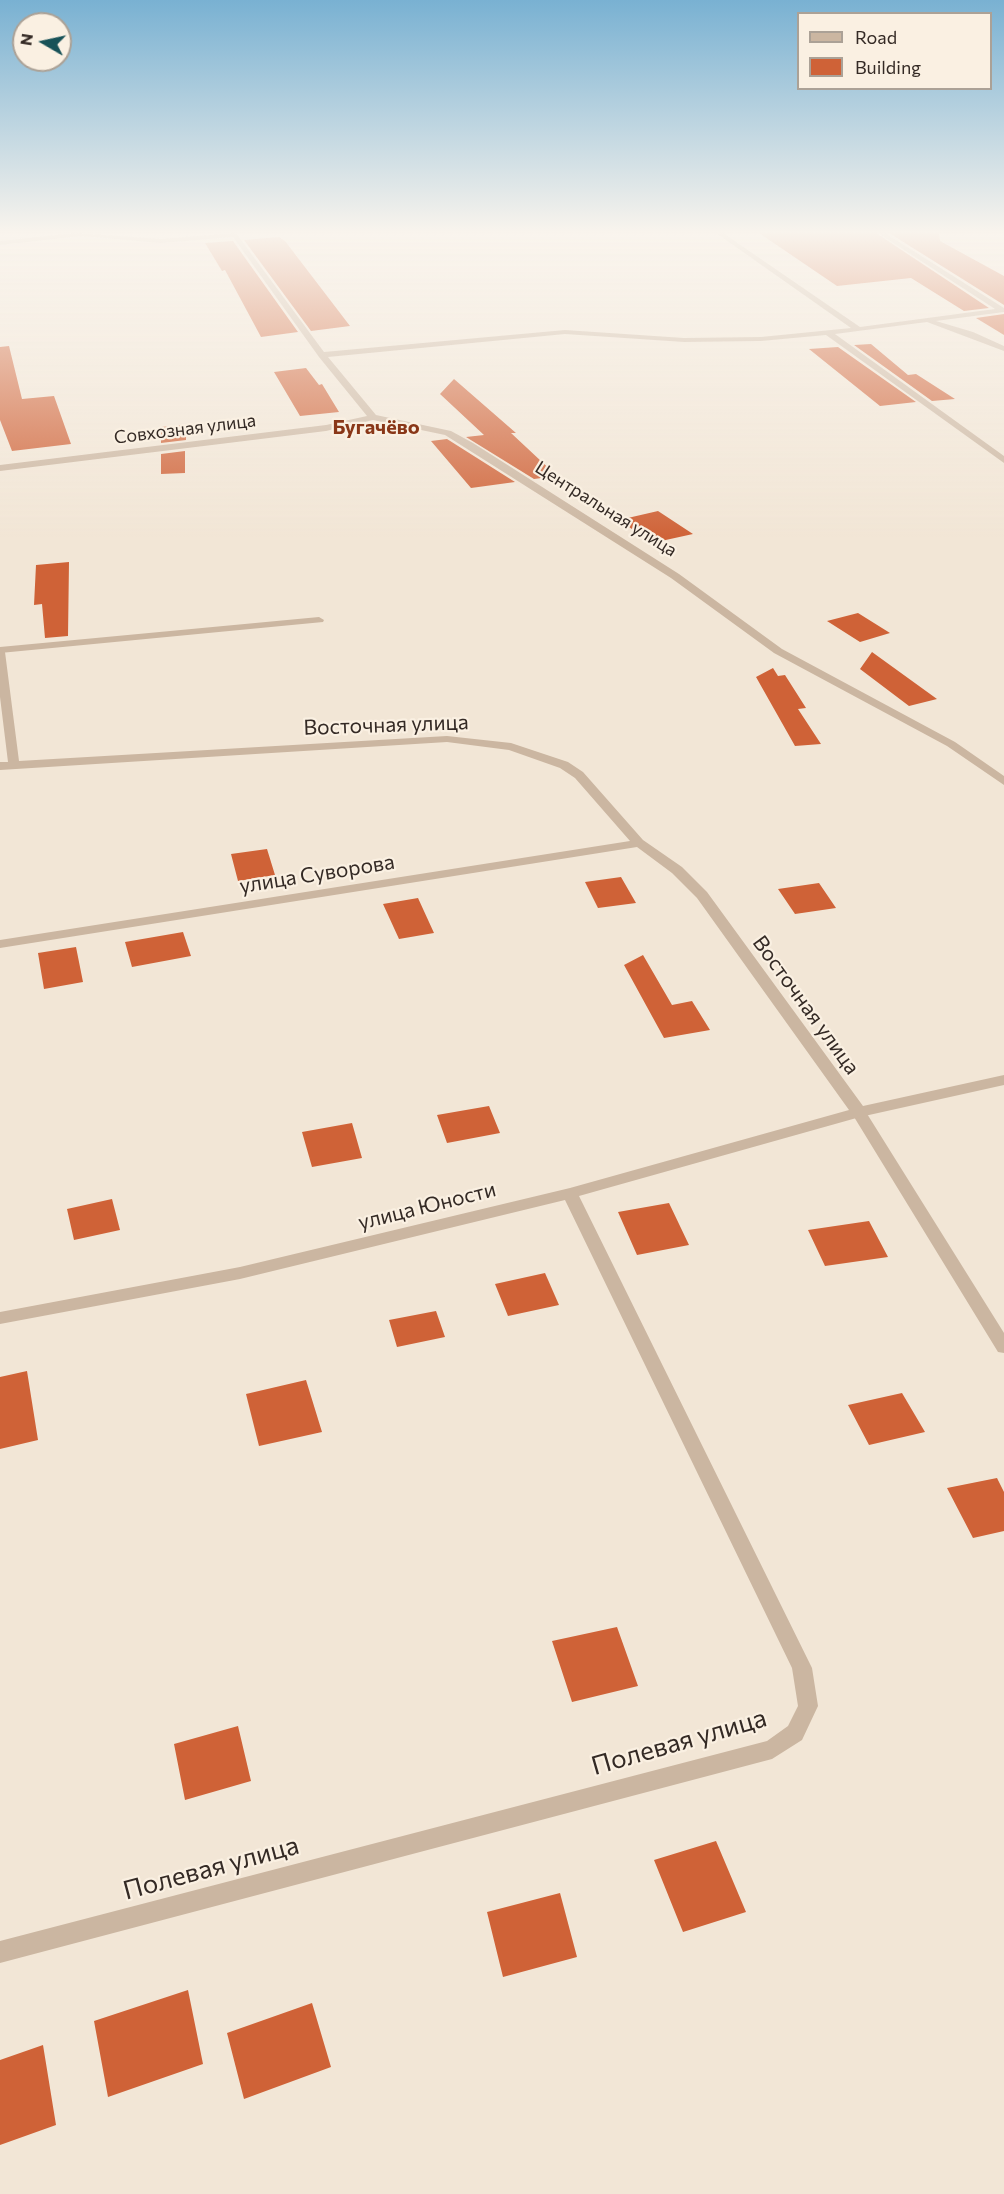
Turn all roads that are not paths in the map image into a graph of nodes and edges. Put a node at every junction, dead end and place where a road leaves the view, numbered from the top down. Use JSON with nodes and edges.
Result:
{"nodes":[{"id":1,"x":308,"y":335,"type":"edge"},
{"id":2,"x":529,"y":335,"type":"edge"},
{"id":3,"x":626,"y":335,"type":"edge"},
{"id":4,"x":788,"y":335,"type":"edge"},
{"id":5,"x":831,"y":335,"type":"edge"},
{"id":6,"x":973,"y":335,"type":"edge"},
{"id":7,"x":1004,"y":349,"type":"edge"},
{"id":8,"x":322,"y":355,"type":"junction"},
{"id":9,"x":373,"y":417,"type":"junction"},
{"id":10,"x":1004,"y":460,"type":"edge"},
{"id":11,"x":0,"y":468,"type":"edge"},
{"id":12,"x":319,"y":620,"type":"dead end"},
{"id":13,"x":0,"y":651,"type":"edge"},
{"id":14,"x":14,"y":765,"type":"junction"},
{"id":15,"x":0,"y":766,"type":"edge"},
{"id":16,"x":1004,"y":781,"type":"edge"},
{"id":17,"x":639,"y":843,"type":"junction"},
{"id":18,"x":0,"y":944,"type":"edge"},
{"id":19,"x":1004,"y":1080,"type":"edge"},
{"id":20,"x":859,"y":1112,"type":"junction"},
{"id":21,"x":570,"y":1193,"type":"junction"},
{"id":22,"x":0,"y":1318,"type":"edge"},
{"id":23,"x":1004,"y":1347,"type":"edge"},
{"id":24,"x":0,"y":1952,"type":"edge"}],
"edges":[{"from":1,"to":8,"type":"street"},
{"from":2,"to":8,"type":"street"},
{"from":3,"to":4,"type":"street"},
{"from":5,"to":10,"type":"street"},
{"from":6,"to":7,"type":"street"},
{"from":8,"to":9,"type":"street"},
{"from":9,"to":11,"type":"street","name":"Совхозная улица"},
{"from":9,"to":16,"type":"street","name":"Центральная улица"},
{"from":12,"to":13,"type":"street"},
{"from":13,"to":14,"type":"street"},
{"from":14,"to":15,"type":"street","name":"Восточная улица"},
{"from":14,"to":17,"type":"street","name":"Восточная улица"},
{"from":17,"to":18,"type":"street","name":"улица Суворова"},
{"from":17,"to":20,"type":"street","name":"Восточная улица"},
{"from":19,"to":20,"type":"street"},
{"from":20,"to":21,"type":"street","name":"улица Юности"},
{"from":20,"to":23,"type":"street","name":"Восточная улица"},
{"from":21,"to":22,"type":"street","name":"улица Юности"},
{"from":21,"to":24,"type":"street","name":"Полевая улица"}]}
